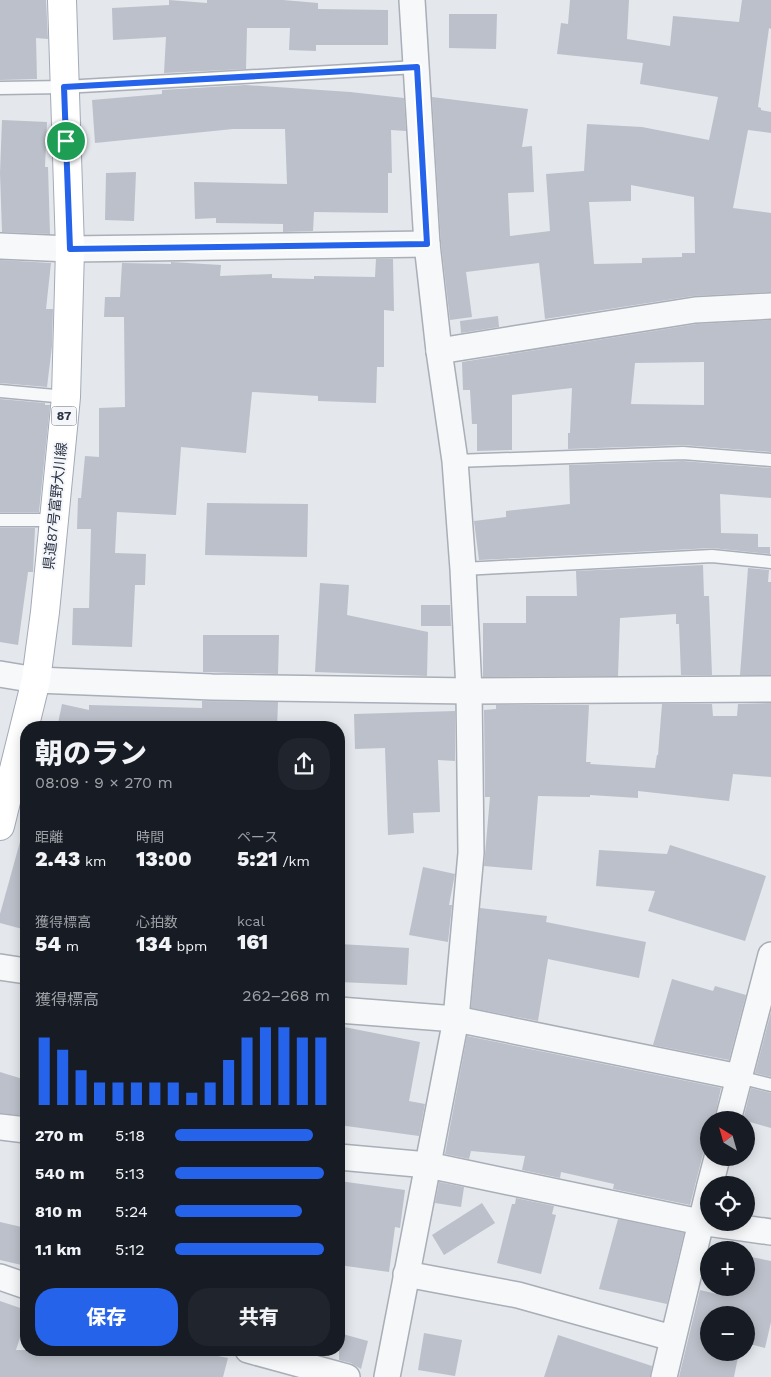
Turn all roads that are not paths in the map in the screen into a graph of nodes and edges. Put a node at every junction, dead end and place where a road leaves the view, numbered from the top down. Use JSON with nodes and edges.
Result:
{"nodes":[{"id":1,"x":62,"y":0,"type":"edge"},
{"id":2,"x":412,"y":0,"type":"edge"},
{"id":3,"x":417,"y":67,"type":"junction"},
{"id":4,"x":64,"y":87,"type":"junction"},
{"id":5,"x":0,"y":88,"type":"edge"},
{"id":6,"x":427,"y":244,"type":"junction"},
{"id":7,"x":0,"y":246,"type":"edge"},
{"id":8,"x":70,"y":249,"type":"junction"},
{"id":9,"x":771,"y":306,"type":"edge"},
{"id":10,"x":439,"y":351,"type":"junction"},
{"id":11,"x":0,"y":391,"type":"edge"},
{"id":12,"x":66,"y":397,"type":"junction"},
{"id":13,"x":771,"y":460,"type":"edge"},
{"id":14,"x":455,"y":461,"type":"junction"},
{"id":15,"x":0,"y":520,"type":"edge"},
{"id":16,"x":54,"y":520,"type":"junction"},
{"id":17,"x":771,"y":562,"type":"edge"},
{"id":18,"x":463,"y":569,"type":"junction"},
{"id":19,"x":0,"y":674,"type":"edge"},
{"id":20,"x":36,"y":680,"type":"junction"},
{"id":21,"x":771,"y":689,"type":"edge"},
{"id":22,"x":469,"y":691,"type":"junction"},
{"id":23,"x":26,"y":721,"type":"edge"},
{"id":24,"x":20,"y":745,"type":"edge"},
{"id":25,"x":0,"y":826,"type":"edge"},
{"id":26,"x":771,"y":955,"type":"edge"},
{"id":27,"x":0,"y":967,"type":"edge"},
{"id":28,"x":20,"y":970,"type":"edge"},
{"id":29,"x":345,"y":1010,"type":"edge"},
{"id":30,"x":456,"y":1019,"type":"junction"},
{"id":31,"x":739,"y":1077,"type":"junction"},
{"id":32,"x":771,"y":1084,"type":"edge"},
{"id":33,"x":730,"y":1111,"type":"edge"},
{"id":34,"x":0,"y":1127,"type":"edge"},
{"id":35,"x":20,"y":1129,"type":"edge"},
{"id":36,"x":345,"y":1158,"type":"edge"},
{"id":37,"x":428,"y":1165,"type":"junction"},
{"id":38,"x":700,"y":1222,"type":"joint"},
{"id":39,"x":755,"y":1230,"type":"edge"},
{"id":40,"x":771,"y":1232,"type":"edge"},
{"id":41,"x":406,"y":1274,"type":"junction"},
{"id":42,"x":0,"y":1277,"type":"edge"},
{"id":43,"x":20,"y":1284,"type":"edge"},
{"id":44,"x":672,"y":1338,"type":"junction"},
{"id":45,"x":270,"y":1356,"type":"edge"},
{"id":46,"x":347,"y":1377,"type":"edge"},
{"id":47,"x":387,"y":1377,"type":"edge"},
{"id":48,"x":664,"y":1377,"type":"edge"}],
"edges":[{"from":1,"to":4,"type":"main road","name":"県道87号富野大川線","number":"87"},
{"from":2,"to":3,"type":"street"},
{"from":3,"to":4,"type":"lane"},
{"from":3,"to":6,"type":"street"},
{"from":4,"to":5,"type":"lane"},
{"from":4,"to":8,"type":"main road","name":"県道87号富野大川線","number":"87"},
{"from":6,"to":8,"type":"street"},
{"from":6,"to":10,"type":"street"},
{"from":7,"to":8,"type":"street"},
{"from":8,"to":12,"type":"main road","name":"県道87号富野大川線","number":"87"},
{"from":9,"to":10,"type":"street"},
{"from":10,"to":14,"type":"street"},
{"from":11,"to":12,"type":"lane"},
{"from":12,"to":16,"type":"main road","name":"県道87号富野大川線","number":"87"},
{"from":13,"to":14,"type":"lane"},
{"from":14,"to":18,"type":"street"},
{"from":15,"to":16,"type":"lane"},
{"from":16,"to":20,"type":"main road","name":"県道87号富野大川線","number":"87"},
{"from":17,"to":18,"type":"lane"},
{"from":18,"to":22,"type":"street"},
{"from":19,"to":20,"type":"street"},
{"from":20,"to":22,"type":"street"},
{"from":20,"to":23,"type":"main road","name":"県道87号富野大川線","number":"87"},
{"from":21,"to":22,"type":"street"},
{"from":22,"to":30,"type":"street"},
{"from":24,"to":25,"type":"main road","name":"県道87号富野大川線","number":"87"},
{"from":26,"to":31,"type":"street"},
{"from":27,"to":28,"type":"street"},
{"from":29,"to":30,"type":"street"},
{"from":30,"to":31,"type":"street"},
{"from":30,"to":37,"type":"street"},
{"from":31,"to":32,"type":"lane"},
{"from":31,"to":33,"type":"street"},
{"from":34,"to":35,"type":"street"},
{"from":36,"to":37,"type":"street"},
{"from":37,"to":38,"type":"street"},
{"from":37,"to":41,"type":"street"},
{"from":38,"to":44,"type":"street"},
{"from":39,"to":40,"type":"street"},
{"from":41,"to":44,"type":"street"},
{"from":41,"to":47,"type":"street"},
{"from":42,"to":43,"type":"street"},
{"from":44,"to":48,"type":"street"},
{"from":45,"to":46,"type":"street"}]}
